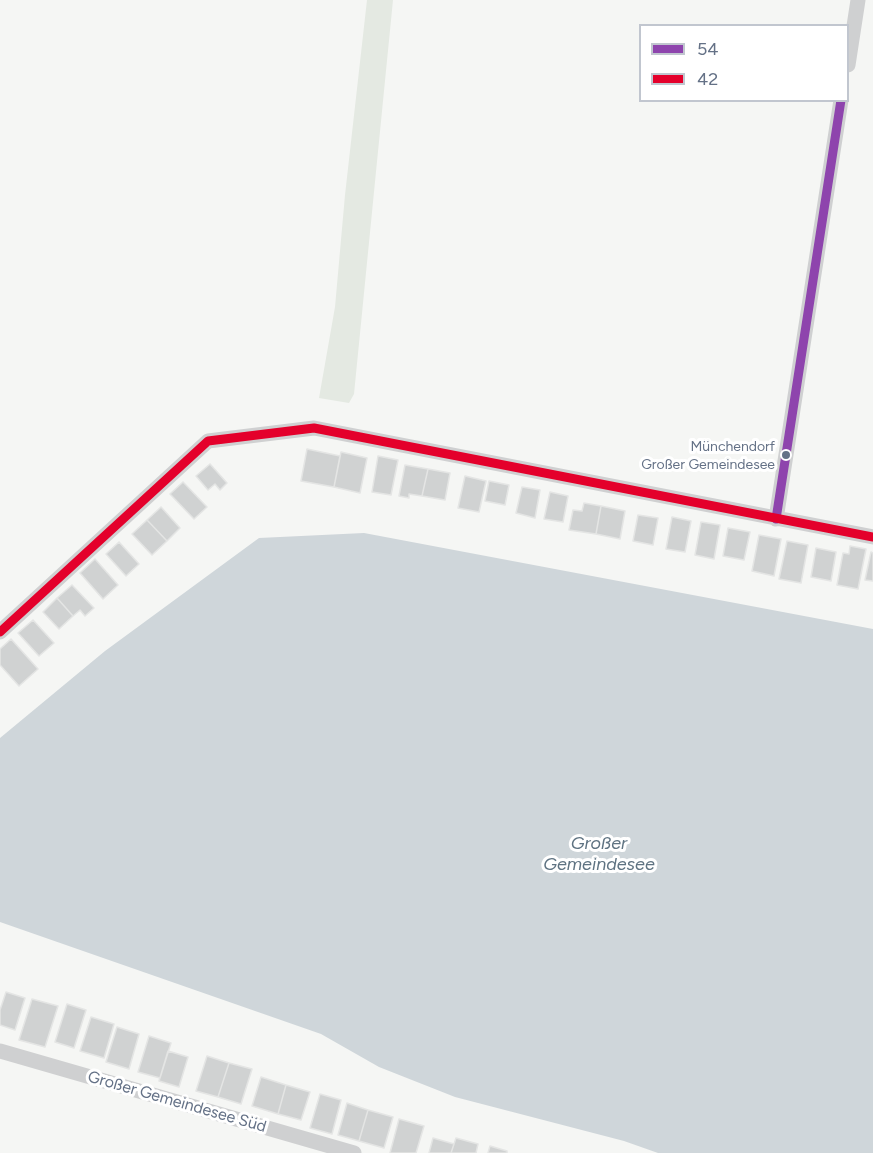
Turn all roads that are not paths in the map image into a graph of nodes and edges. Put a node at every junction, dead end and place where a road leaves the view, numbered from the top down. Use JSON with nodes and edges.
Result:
{"nodes":[{"id":1,"x":858,"y":0,"type":"edge"},
{"id":2,"x":849,"y":58,"type":"edge"},
{"id":3,"x":842,"y":102,"type":"edge"},
{"id":4,"x":776,"y":519,"type":"junction"},
{"id":5,"x":873,"y":537,"type":"edge"},
{"id":6,"x":0,"y":632,"type":"edge"},
{"id":7,"x":0,"y":1051,"type":"edge"},
{"id":8,"x":354,"y":1153,"type":"edge"}],
"edges":[{"from":1,"to":2,"type":"street"},
{"from":3,"to":4,"type":"street"},
{"from":4,"to":5,"type":"street"},
{"from":4,"to":6,"type":"street"},
{"from":7,"to":8,"type":"street","name":"Großer Gemeindesee Süd"}]}
